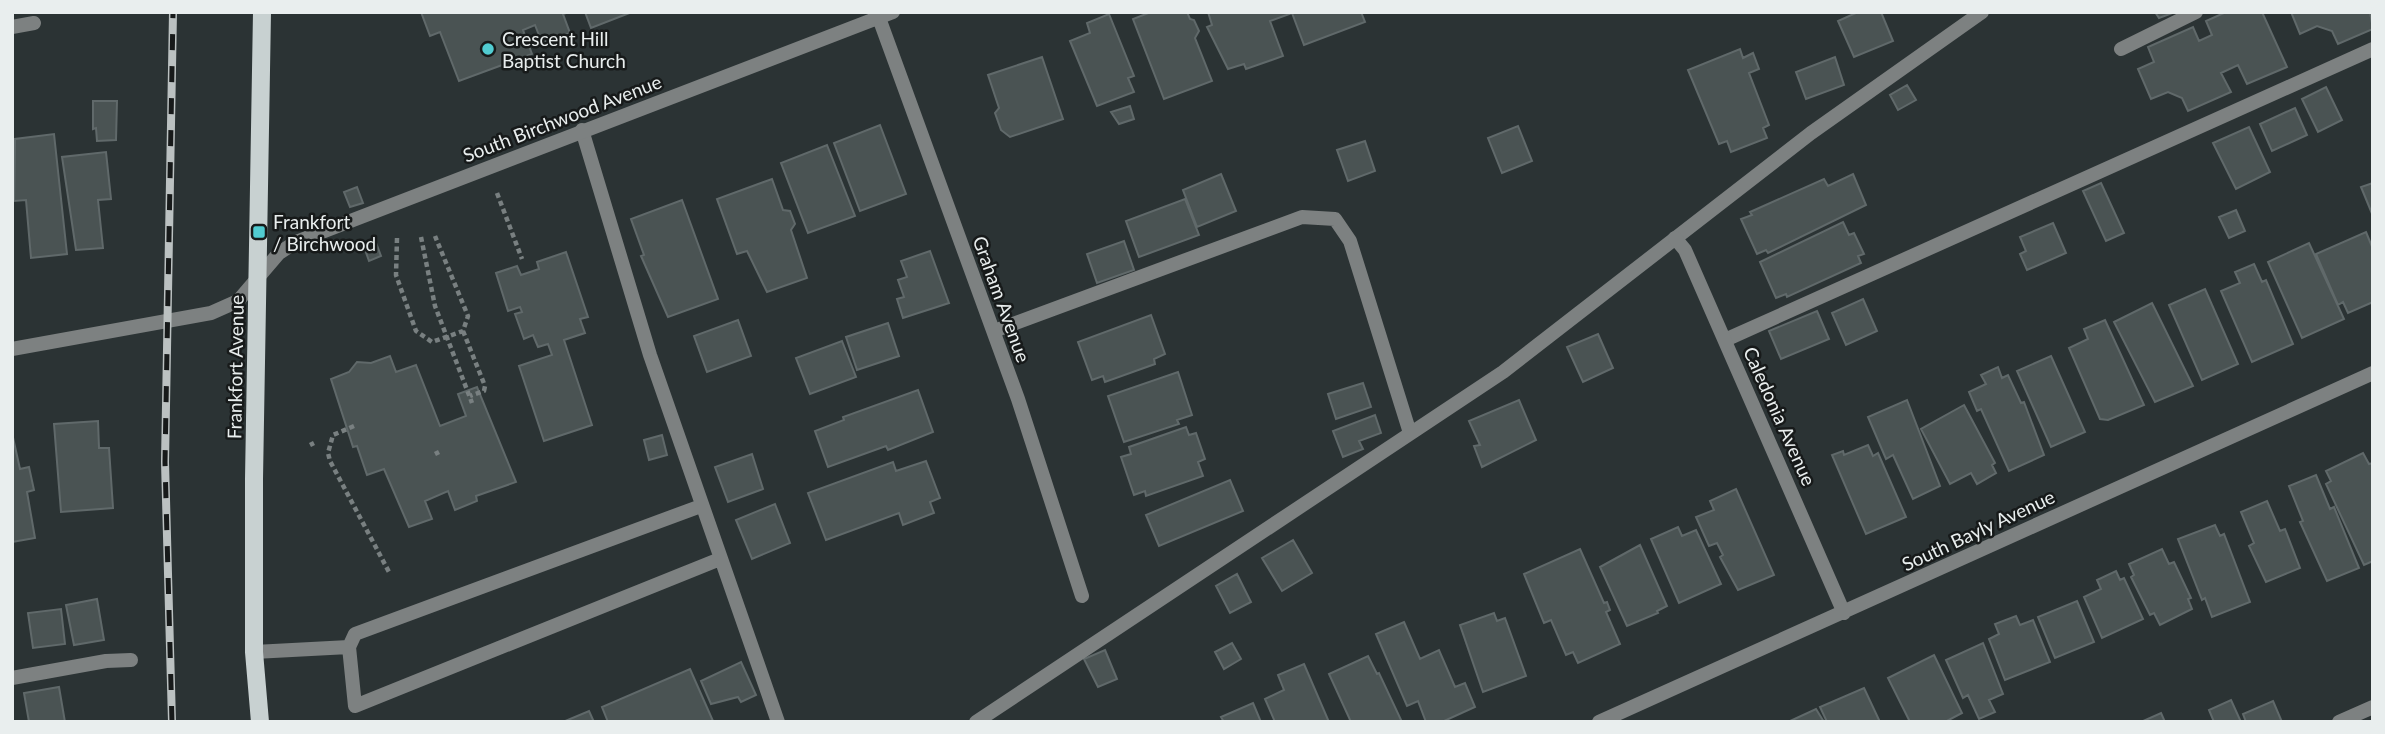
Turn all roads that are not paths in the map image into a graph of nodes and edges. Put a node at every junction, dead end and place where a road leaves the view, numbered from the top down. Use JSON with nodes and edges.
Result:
{"nodes":[{"id":1,"x":262,"y":12,"type":"edge"},
{"id":2,"x":893,"y":12,"type":"edge"},
{"id":3,"x":1982,"y":12,"type":"edge"},
{"id":4,"x":2196,"y":12,"type":"edge"},
{"id":5,"x":879,"y":18,"type":"junction"},
{"id":6,"x":34,"y":23,"type":"dead end"},
{"id":7,"x":12,"y":27,"type":"edge"},
{"id":8,"x":2121,"y":49,"type":"dead end"},
{"id":9,"x":2373,"y":49,"type":"edge"},
{"id":10,"x":582,"y":130,"type":"junction"},
{"id":11,"x":1675,"y":237,"type":"junction"},
{"id":12,"x":258,"y":279,"type":"junction"},
{"id":13,"x":994,"y":331,"type":"junction"},
{"id":14,"x":1725,"y":340,"type":"junction"},
{"id":15,"x":12,"y":349,"type":"edge"},
{"id":16,"x":2373,"y":373,"type":"edge"},
{"id":17,"x":1410,"y":433,"type":"junction"},
{"id":18,"x":701,"y":506,"type":"junction"},
{"id":19,"x":720,"y":559,"type":"junction"},
{"id":20,"x":1082,"y":596,"type":"dead end"},
{"id":21,"x":1844,"y":613,"type":"junction"},
{"id":22,"x":349,"y":647,"type":"junction"},
{"id":23,"x":254,"y":652,"type":"junction"},
{"id":24,"x":131,"y":660,"type":"dead end"},
{"id":25,"x":12,"y":678,"type":"edge"},
{"id":26,"x":2373,"y":707,"type":"edge"},
{"id":27,"x":260,"y":722,"type":"edge"},
{"id":28,"x":778,"y":722,"type":"edge"},
{"id":29,"x":976,"y":722,"type":"edge"},
{"id":30,"x":1599,"y":722,"type":"edge"},
{"id":31,"x":2339,"y":722,"type":"edge"}],
"edges":[{"from":1,"to":12,"type":"main road","name":"Frankfort Avenue"},
{"from":2,"to":5,"type":"street","name":"South Birchwood Avenue"},
{"from":3,"to":11,"type":"street"},
{"from":4,"to":8,"type":"street"},
{"from":5,"to":10,"type":"street","name":"South Birchwood Avenue"},
{"from":5,"to":13,"type":"street","name":"Graham Avenue"},
{"from":6,"to":7,"type":"street"},
{"from":9,"to":14,"type":"street"},
{"from":10,"to":12,"type":"street","name":"South Birchwood Avenue"},
{"from":10,"to":18,"type":"street"},
{"from":11,"to":14,"type":"street","name":"Caledonia Avenue"},
{"from":11,"to":17,"type":"street"},
{"from":12,"to":15,"type":"street","name":"South Birchwood Avenue"},
{"from":12,"to":23,"type":"main road","name":"Frankfort Avenue"},
{"from":13,"to":17,"type":"street"},
{"from":13,"to":20,"type":"street","name":"Graham Avenue"},
{"from":14,"to":21,"type":"street","name":"Caledonia Avenue"},
{"from":16,"to":21,"type":"street","name":"South Bayly Avenue"},
{"from":17,"to":29,"type":"street"},
{"from":18,"to":19,"type":"street"},
{"from":18,"to":22,"type":"street"},
{"from":19,"to":22,"type":"street"},
{"from":19,"to":28,"type":"street"},
{"from":21,"to":30,"type":"street","name":"South Bayly Avenue"},
{"from":22,"to":23,"type":"street"},
{"from":23,"to":27,"type":"main road","name":"Frankfort Avenue"},
{"from":24,"to":25,"type":"street"},
{"from":26,"to":31,"type":"street"}]}
